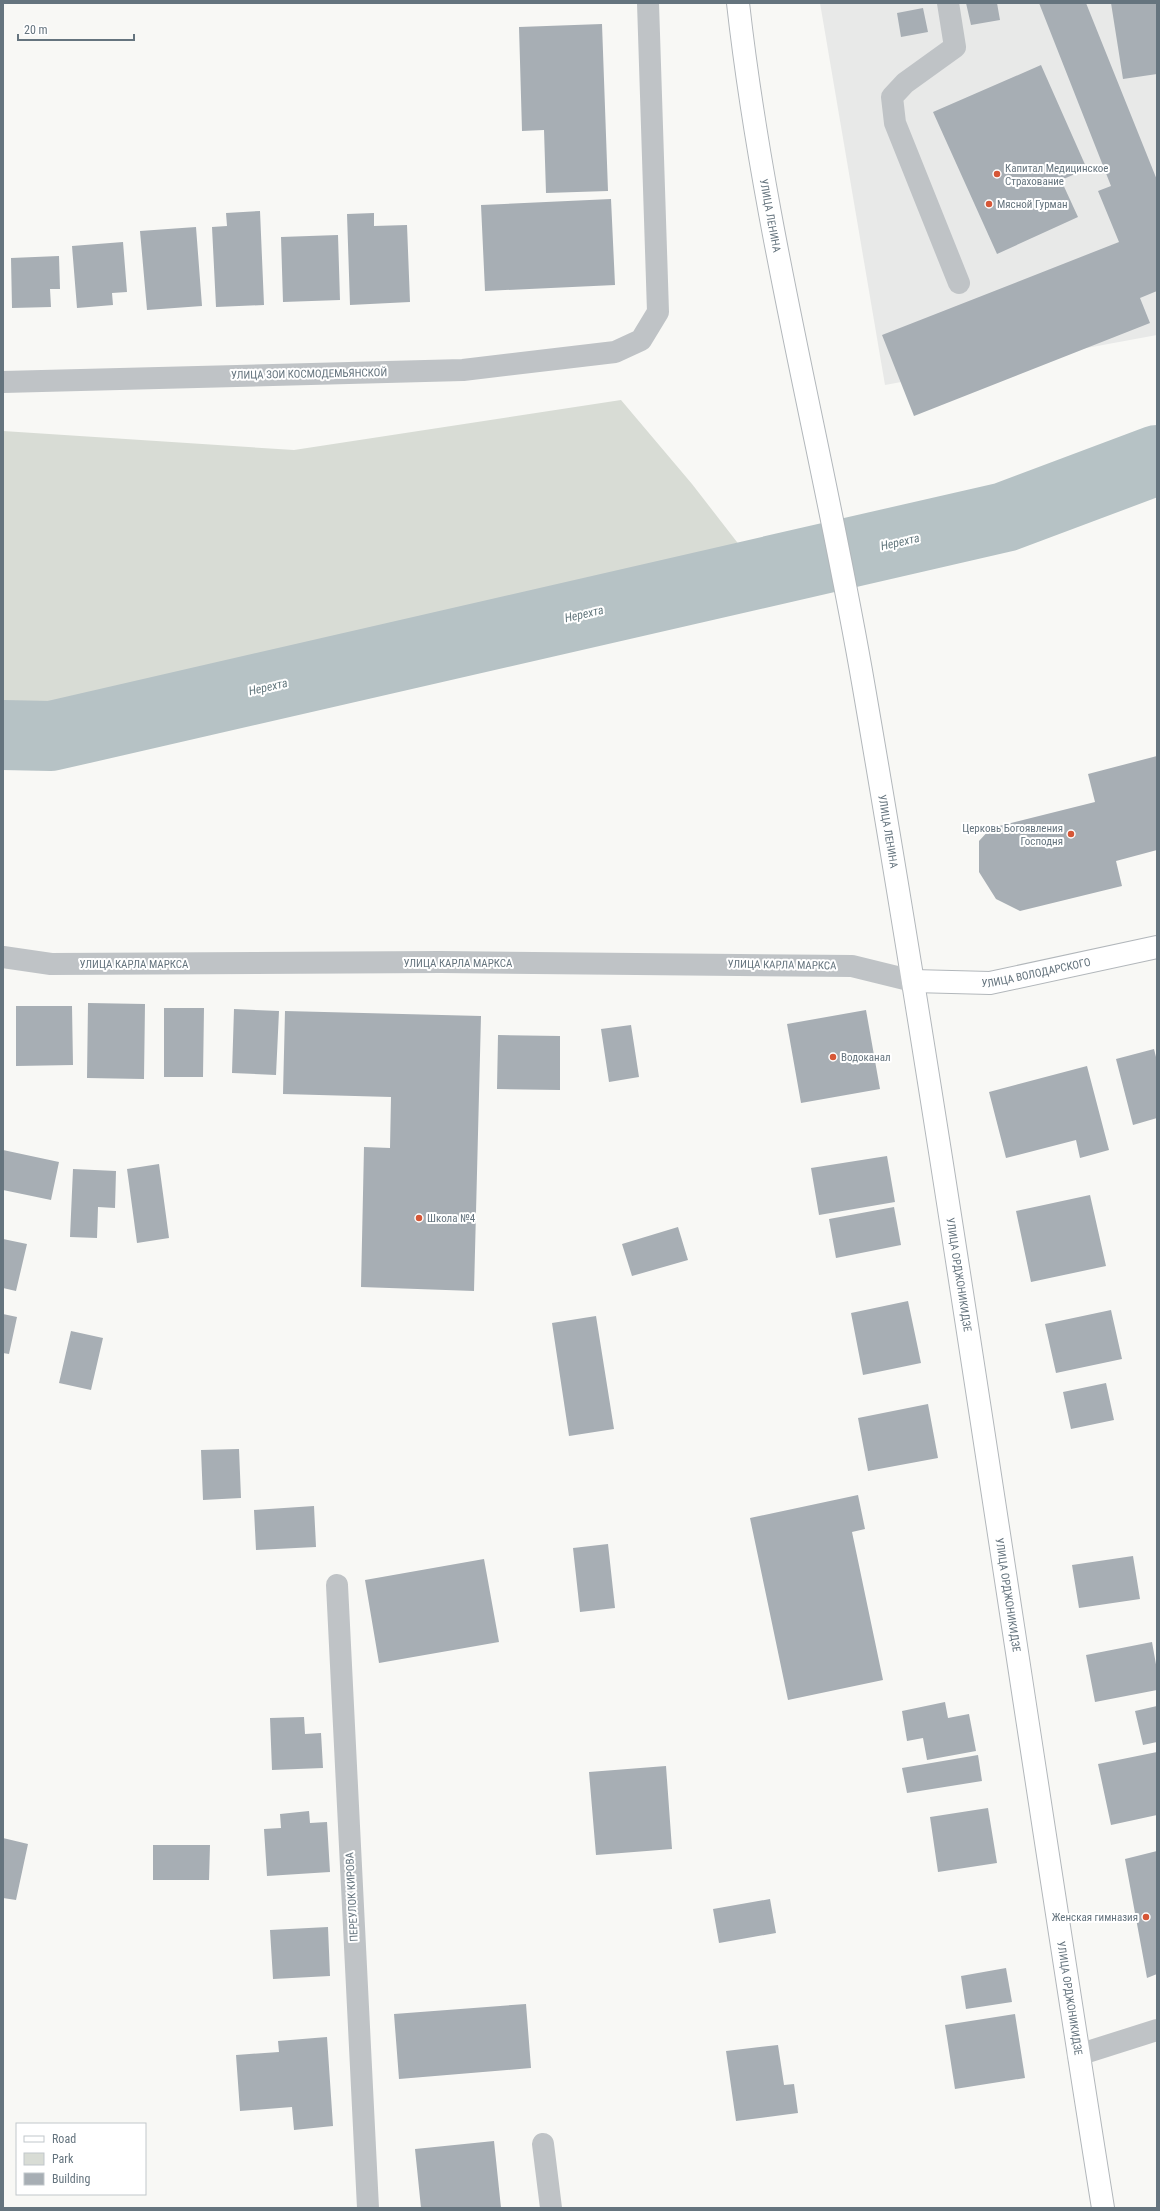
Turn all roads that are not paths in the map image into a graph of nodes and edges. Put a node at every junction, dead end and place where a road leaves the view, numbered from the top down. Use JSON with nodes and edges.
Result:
{"nodes":[{"id":1,"x":648,"y":3,"type":"edge"},
{"id":2,"x":738,"y":3,"type":"edge"},
{"id":3,"x":948,"y":3,"type":"edge"},
{"id":4,"x":959,"y":283,"type":"dead end"},
{"id":5,"x":3,"y":382,"type":"edge"},
{"id":6,"x":1157,"y":947,"type":"edge"},
{"id":7,"x":3,"y":957,"type":"edge"},
{"id":8,"x":913,"y":981,"type":"junction"},
{"id":9,"x":337,"y":1585,"type":"dead end"},
{"id":10,"x":1157,"y":2030,"type":"edge"},
{"id":11,"x":1078,"y":2055,"type":"junction"},
{"id":12,"x":543,"y":2144,"type":"dead end"},
{"id":13,"x":368,"y":2208,"type":"edge"},
{"id":14,"x":551,"y":2208,"type":"edge"},
{"id":15,"x":1103,"y":2208,"type":"edge"}],
"edges":[{"from":1,"to":5,"type":"street","name":"УЛИЦА ЗОИ КОСМОДЕМЬЯНСКОЙ"},
{"from":2,"to":8,"type":"main road","name":"УЛИЦА ЛЕНИНА"},
{"from":3,"to":4,"type":"street"},
{"from":6,"to":8,"type":"main road","name":"УЛИЦА ВОЛОДАРСКОГО"},
{"from":7,"to":8,"type":"street","name":"УЛИЦА КАРЛА МАРКСА"},
{"from":8,"to":11,"type":"main road","name":"УЛИЦА ОРДЖОНИКИДЗЕ"},
{"from":9,"to":13,"type":"street","name":"ПЕРЕУЛОК КИРОВА"},
{"from":10,"to":11,"type":"street"},
{"from":11,"to":15,"type":"main road","name":"УЛИЦА ОРДЖОНИКИДЗЕ"},
{"from":12,"to":14,"type":"street"}]}
